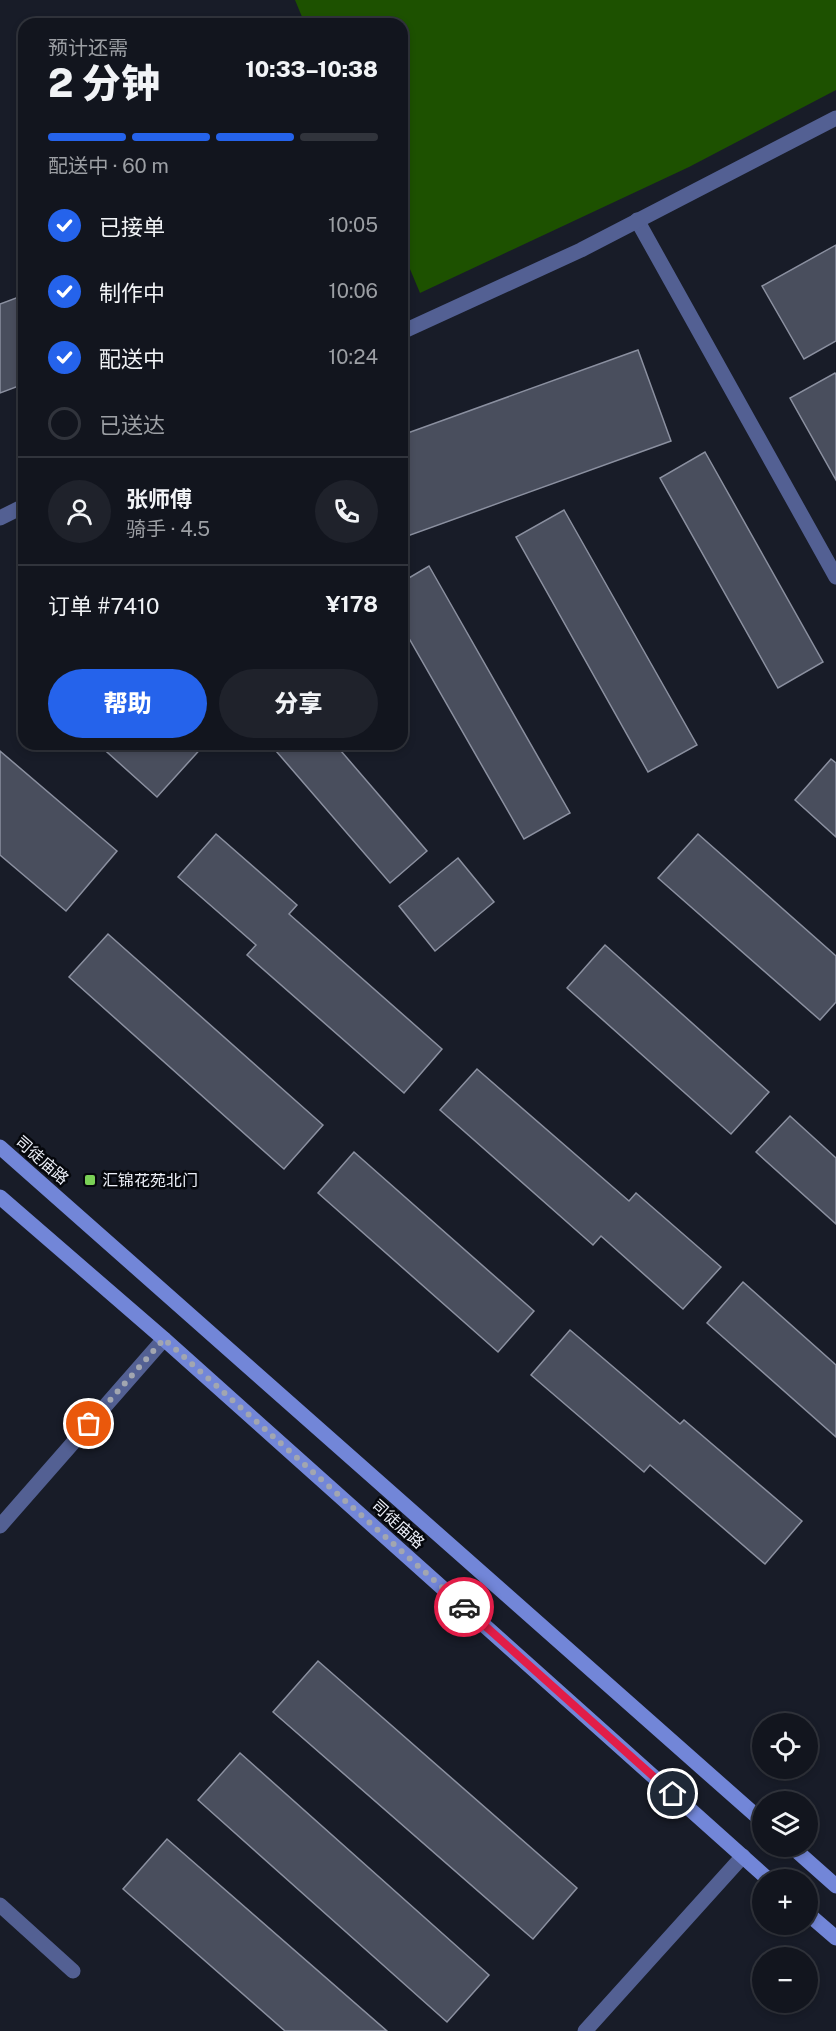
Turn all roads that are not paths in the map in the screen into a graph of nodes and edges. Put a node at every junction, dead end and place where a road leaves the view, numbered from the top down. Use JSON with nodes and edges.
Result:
{"nodes":[{"id":1,"x":836,"y":118,"type":"edge"},
{"id":2,"x":637,"y":220,"type":"junction"},
{"id":3,"x":408,"y":329,"type":"edge"},
{"id":4,"x":18,"y":510,"type":"edge"},
{"id":5,"x":0,"y":518,"type":"edge"},
{"id":6,"x":836,"y":578,"type":"edge"},
{"id":7,"x":0,"y":1147,"type":"edge"},
{"id":8,"x":0,"y":1197,"type":"edge"},
{"id":9,"x":164,"y":1339,"type":"junction"},
{"id":10,"x":0,"y":1526,"type":"edge"},
{"id":11,"x":752,"y":1812,"type":"edge"},
{"id":12,"x":743,"y":1856,"type":"junction"},
{"id":13,"x":803,"y":1857,"type":"edge"},
{"id":14,"x":758,"y":1869,"type":"edge"},
{"id":15,"x":836,"y":1886,"type":"edge"},
{"id":16,"x":0,"y":1905,"type":"edge"},
{"id":17,"x":818,"y":1922,"type":"edge"},
{"id":18,"x":836,"y":1938,"type":"edge"},
{"id":19,"x":73,"y":1971,"type":"dead end"},
{"id":20,"x":585,"y":2031,"type":"edge"}],
"edges":[{"from":1,"to":2,"type":"street"},
{"from":2,"to":3,"type":"street"},
{"from":2,"to":6,"type":"street"},
{"from":4,"to":5,"type":"street"},
{"from":7,"to":11,"type":"main road","name":"司徒庙路"},
{"from":8,"to":9,"type":"main road","name":"司徒庙路"},
{"from":9,"to":10,"type":"street"},
{"from":9,"to":12,"type":"main road","name":"司徒庙路"},
{"from":12,"to":14,"type":"main road","name":"司徒庙路"},
{"from":12,"to":20,"type":"street"},
{"from":13,"to":15,"type":"main road"},
{"from":16,"to":19,"type":"street"},
{"from":17,"to":18,"type":"main road"}]}
